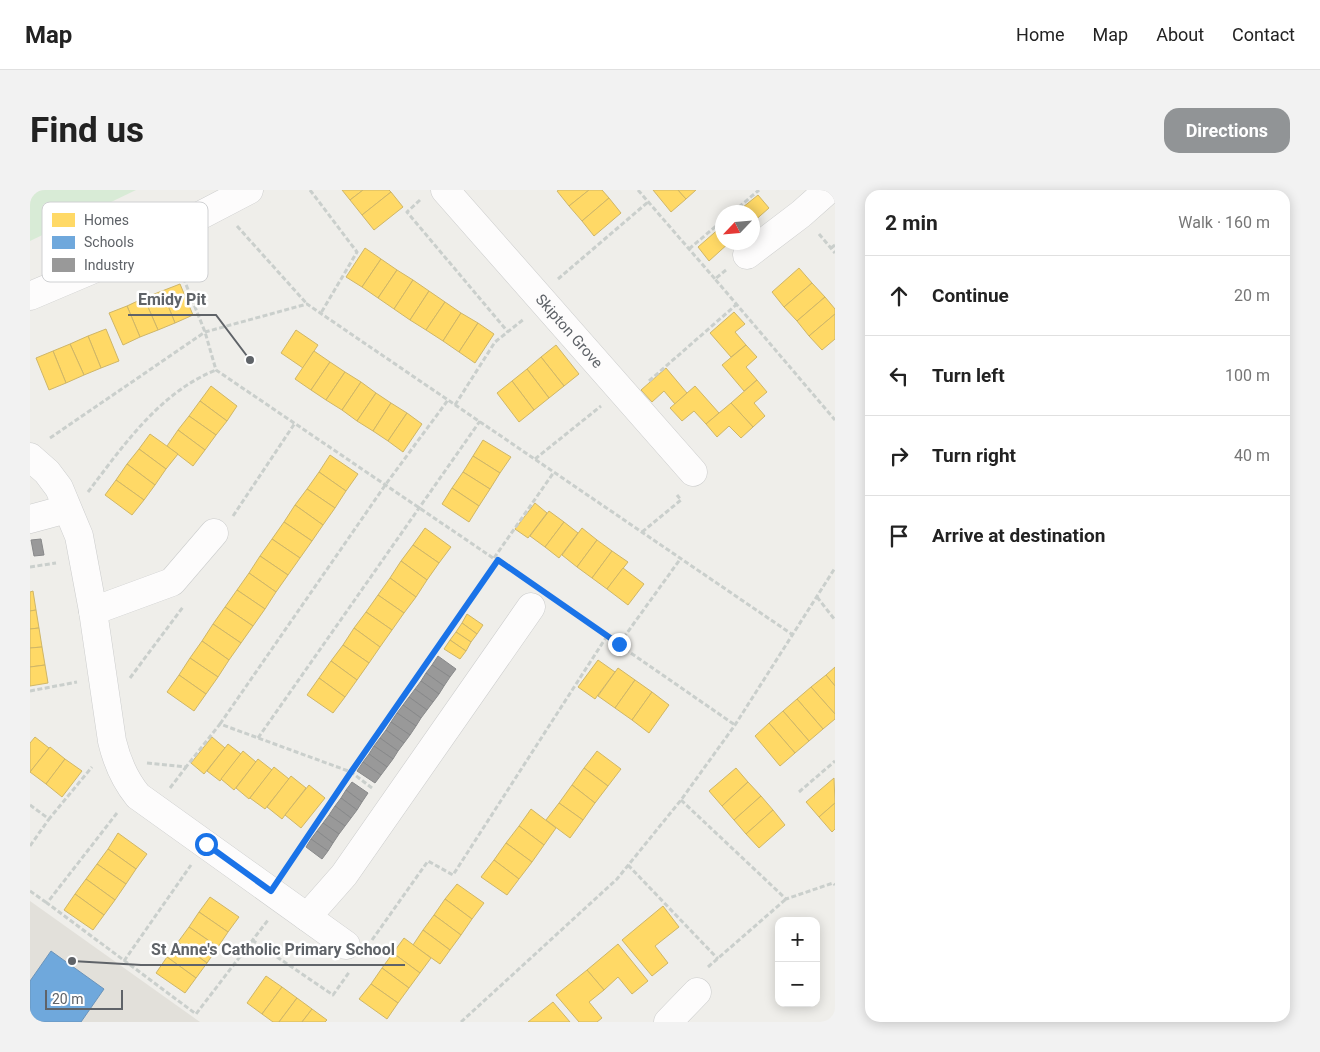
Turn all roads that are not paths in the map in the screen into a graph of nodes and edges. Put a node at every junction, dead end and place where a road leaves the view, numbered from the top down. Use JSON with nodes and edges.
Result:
{"nodes":[{"id":1,"x":249,"y":190,"type":"edge"},
{"id":2,"x":828,"y":190,"type":"edge"},
{"id":3,"x":435,"y":193,"type":"edge"},
{"id":4,"x":208,"y":211,"type":"edge"},
{"id":5,"x":746,"y":255,"type":"road end"},
{"id":6,"x":63,"y":282,"type":"edge"},
{"id":7,"x":30,"y":296,"type":"edge"},
{"id":8,"x":38,"y":449,"type":"edge"},
{"id":9,"x":693,"y":472,"type":"road end"},
{"id":10,"x":67,"y":509,"type":"junction"},
{"id":11,"x":30,"y":519,"type":"edge"},
{"id":12,"x":214,"y":533,"type":"road end"},
{"id":13,"x":538,"y":597,"type":"road end"},
{"id":14,"x":93,"y":611,"type":"junction"},
{"id":15,"x":308,"y":917,"type":"junction"},
{"id":16,"x":356,"y":952,"type":"road end"},
{"id":17,"x":697,"y":992,"type":"road end"},
{"id":18,"x":668,"y":1022,"type":"edge"}],
"edges":[{"from":1,"to":4,"type":"street"},
{"from":2,"to":5,"type":"street"},
{"from":3,"to":9,"type":"street","name":"Skipton Grove"},
{"from":6,"to":7,"type":"street"},
{"from":8,"to":10,"type":"street"},
{"from":10,"to":11,"type":"street"},
{"from":10,"to":14,"type":"street"},
{"from":12,"to":14,"type":"street"},
{"from":13,"to":15,"type":"street"},
{"from":14,"to":15,"type":"street"},
{"from":15,"to":16,"type":"street"},
{"from":17,"to":18,"type":"street"}]}
